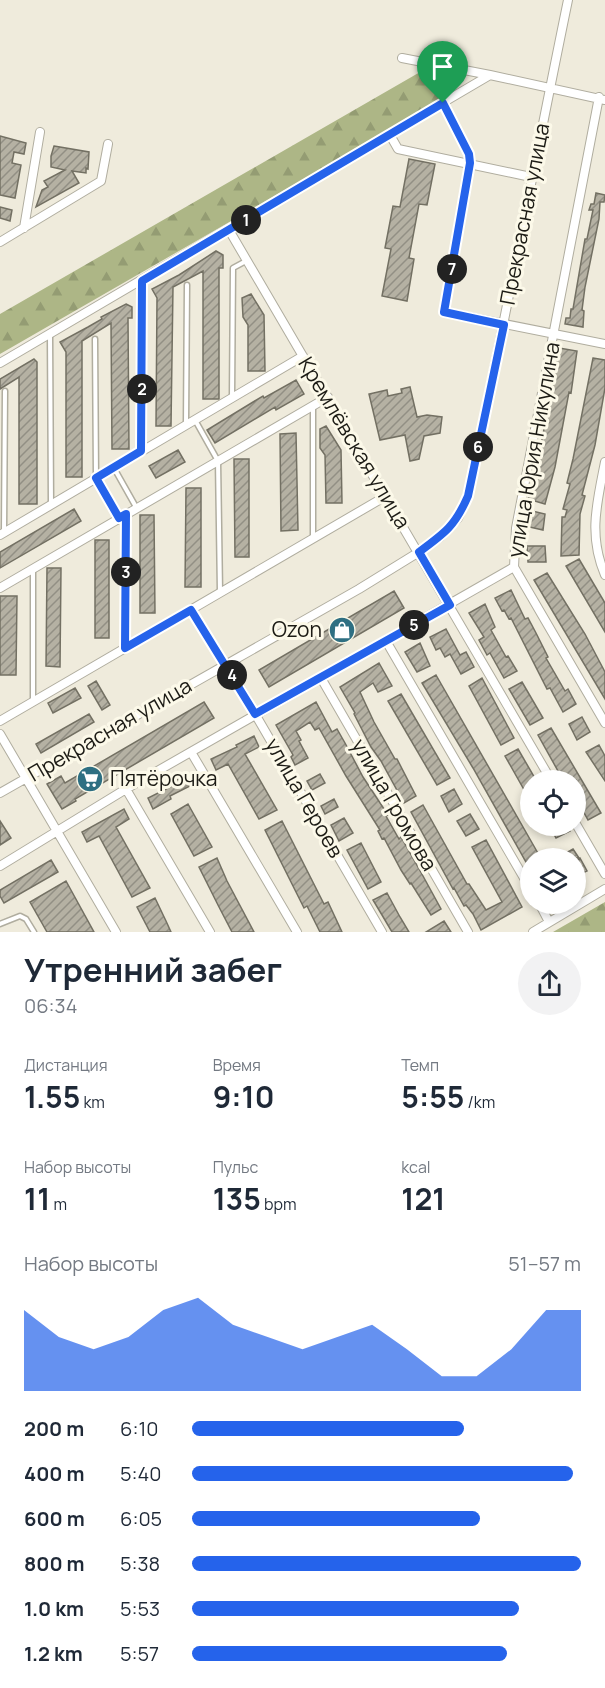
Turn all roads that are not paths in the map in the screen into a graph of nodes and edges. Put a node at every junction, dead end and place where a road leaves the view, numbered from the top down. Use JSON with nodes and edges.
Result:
{"nodes":[{"id":1,"x":568,"y":0,"type":"edge"},
{"id":2,"x":402,"y":58,"type":"dead end"},
{"id":3,"x":490,"y":75,"type":"junction"},
{"id":4,"x":550,"y":90,"type":"junction"},
{"id":5,"x":602,"y":99,"type":"edge"},
{"id":6,"x":443,"y":103,"type":"junction"},
{"id":7,"x":40,"y":132,"type":"dead end"},
{"id":8,"x":390,"y":135,"type":"junction"},
{"id":9,"x":108,"y":144,"type":"dead end"},
{"id":10,"x":470,"y":163,"type":"junction"},
{"id":11,"x":531,"y":177,"type":"junction"},
{"id":12,"x":24,"y":228,"type":"junction"},
{"id":13,"x":229,"y":230,"type":"junction"},
{"id":14,"x":0,"y":242,"type":"edge"},
{"id":15,"x":247,"y":260,"type":"junction"},
{"id":16,"x":142,"y":281,"type":"junction"},
{"id":17,"x":187,"y":285,"type":"dead end"},
{"id":18,"x":504,"y":325,"type":"junction"},
{"id":19,"x":50,"y":334,"type":"junction"},
{"id":20,"x":554,"y":334,"type":"junction"},
{"id":21,"x":95,"y":339,"type":"dead end"},
{"id":22,"x":605,"y":344,"type":"edge"},
{"id":23,"x":303,"y":356,"type":"junction"},
{"id":24,"x":0,"y":363,"type":"edge"},
{"id":25,"x":5,"y":391,"type":"dead end"},
{"id":26,"x":232,"y":397,"type":"junction"},
{"id":27,"x":328,"y":397,"type":"junction"},
{"id":28,"x":314,"y":406,"type":"junction"},
{"id":29,"x":194,"y":420,"type":"junction"},
{"id":30,"x":186,"y":425,"type":"junction"},
{"id":31,"x":141,"y":451,"type":"junction"},
{"id":32,"x":218,"y":461,"type":"junction"},
{"id":33,"x":605,"y":462,"type":"edge"},
{"id":34,"x":114,"y":468,"type":"junction"},
{"id":35,"x":96,"y":478,"type":"junction"},
{"id":36,"x":386,"y":496,"type":"junction"},
{"id":37,"x":51,"y":505,"type":"junction"},
{"id":38,"x":137,"y":508,"type":"junction"},
{"id":39,"x":122,"y":516,"type":"junction"},
{"id":40,"x":2,"y":534,"type":"edge"},
{"id":41,"x":313,"y":539,"type":"junction"},
{"id":42,"x":419,"y":552,"type":"junction"},
{"id":43,"x":514,"y":567,"type":"junction"},
{"id":44,"x":33,"y":569,"type":"junction"},
{"id":45,"x":605,"y":575,"type":"edge"},
{"id":46,"x":0,"y":588,"type":"edge"},
{"id":47,"x":220,"y":593,"type":"junction"},
{"id":48,"x":450,"y":605,"type":"junction"},
{"id":49,"x":191,"y":610,"type":"junction"},
{"id":50,"x":386,"y":641,"type":"junction"},
{"id":51,"x":125,"y":648,"type":"junction"},
{"id":52,"x":226,"y":664,"type":"junction"},
{"id":53,"x":321,"y":678,"type":"junction"},
{"id":54,"x":33,"y":702,"type":"junction"},
{"id":55,"x":255,"y":714,"type":"junction"},
{"id":56,"x":0,"y":721,"type":"edge"},
{"id":57,"x":605,"y":723,"type":"edge"},
{"id":58,"x":0,"y":734,"type":"edge"},
{"id":59,"x":191,"y":752,"type":"junction"},
{"id":60,"x":545,"y":770,"type":"edge"},
{"id":61,"x":27,"y":778,"type":"junction"},
{"id":62,"x":126,"y":789,"type":"junction"},
{"id":63,"x":0,"y":793,"type":"edge"},
{"id":64,"x":57,"y":830,"type":"junction"},
{"id":65,"x":583,"y":836,"type":"edge"},
{"id":66,"x":0,"y":866,"type":"edge"},
{"id":67,"x":520,"y":871,"type":"edge"},
{"id":68,"x":605,"y":874,"type":"edge"},
{"id":69,"x":605,"y":889,"type":"edge"},
{"id":70,"x":544,"y":914,"type":"edge"},
{"id":71,"x":549,"y":922,"type":"junction"},
{"id":72,"x":1,"y":923,"type":"edge"},
{"id":73,"x":34,"y":932,"type":"edge"},
{"id":74,"x":116,"y":932,"type":"edge"},
{"id":75,"x":210,"y":932,"type":"edge"},
{"id":76,"x":297,"y":932,"type":"edge"},
{"id":77,"x":382,"y":932,"type":"edge"},
{"id":78,"x":468,"y":932,"type":"edge"},
{"id":79,"x":532,"y":932,"type":"edge"}],
"edges":[{"from":1,"to":4,"type":"street","name":"Прекрасная улица"},
{"from":2,"to":3,"type":"street"},
{"from":3,"to":4,"type":"street"},
{"from":3,"to":6,"type":"street"},
{"from":4,"to":5,"type":"street"},
{"from":4,"to":11,"type":"street","name":"Прекрасная улица"},
{"from":5,"to":20,"type":"street","name":"улица Юрия Никулина"},
{"from":6,"to":8,"type":"street"},
{"from":6,"to":10,"type":"street"},
{"from":7,"to":12,"type":"street"},
{"from":8,"to":10,"type":"street"},
{"from":8,"to":13,"type":"street"},
{"from":9,"to":12,"type":"street"},
{"from":10,"to":11,"type":"street"},
{"from":10,"to":18,"type":"street"},
{"from":11,"to":18,"type":"street","name":"Прекрасная улица"},
{"from":12,"to":14,"type":"street"},
{"from":13,"to":15,"type":"street","name":"Кремлёвская улица"},
{"from":13,"to":16,"type":"street"},
{"from":15,"to":23,"type":"street","name":"Кремлёвская улица"},
{"from":15,"to":26,"type":"lane"},
{"from":16,"to":19,"type":"street"},
{"from":16,"to":31,"type":"lane"},
{"from":17,"to":30,"type":"lane"},
{"from":18,"to":20,"type":"street"},
{"from":18,"to":42,"type":"street","name":"Прекрасная улица"},
{"from":19,"to":24,"type":"street"},
{"from":19,"to":37,"type":"lane"},
{"from":20,"to":22,"type":"street"},
{"from":20,"to":43,"type":"street","name":"улица Юрия Никулина"},
{"from":21,"to":35,"type":"lane"},
{"from":23,"to":26,"type":"street"},
{"from":23,"to":27,"type":"street","name":"Кремлёвская улица"},
{"from":25,"to":40,"type":"lane"},
{"from":26,"to":29,"type":"street"},
{"from":27,"to":28,"type":"street"},
{"from":27,"to":36,"type":"street","name":"Кремлёвская улица"},
{"from":28,"to":32,"type":"street"},
{"from":28,"to":41,"type":"lane"},
{"from":29,"to":30,"type":"street"},
{"from":29,"to":32,"type":"lane"},
{"from":30,"to":31,"type":"street"},
{"from":31,"to":34,"type":"street"},
{"from":32,"to":38,"type":"street"},
{"from":32,"to":47,"type":"lane"},
{"from":33,"to":45,"type":"street"},
{"from":34,"to":35,"type":"street"},
{"from":34,"to":38,"type":"lane"},
{"from":35,"to":37,"type":"street"},
{"from":35,"to":39,"type":"lane"},
{"from":36,"to":41,"type":"street"},
{"from":36,"to":42,"type":"street","name":"Кремлёвская улица"},
{"from":37,"to":40,"type":"street"},
{"from":38,"to":39,"type":"street"},
{"from":39,"to":44,"type":"street"},
{"from":39,"to":51,"type":"lane"},
{"from":41,"to":47,"type":"street"},
{"from":42,"to":48,"type":"street","name":"Кремлёвская улица"},
{"from":42,"to":52,"type":"street","name":"Прекрасная улица"},
{"from":43,"to":48,"type":"street","name":"улица Юрия Никулина"},
{"from":43,"to":57,"type":"street"},
{"from":44,"to":46,"type":"street"},
{"from":44,"to":54,"type":"lane"},
{"from":47,"to":49,"type":"street"},
{"from":48,"to":50,"type":"street","name":"улица Юрия Никулина"},
{"from":48,"to":60,"type":"street","name":"Кремлёвская улица"},
{"from":49,"to":51,"type":"street"},
{"from":49,"to":52,"type":"lane"},
{"from":50,"to":53,"type":"street","name":"улица Юрия Никулина"},
{"from":50,"to":67,"type":"street"},
{"from":51,"to":54,"type":"street"},
{"from":52,"to":55,"type":"street","name":"улица Героев"},
{"from":52,"to":61,"type":"street","name":"Прекрасная улица"},
{"from":53,"to":55,"type":"street","name":"улица Юрия Никулина"},
{"from":53,"to":78,"type":"street","name":"улица Громова"},
{"from":54,"to":56,"type":"street"},
{"from":55,"to":59,"type":"street","name":"улица Юрия Никулина"},
{"from":55,"to":77,"type":"street","name":"улица Героев"},
{"from":58,"to":61,"type":"street"},
{"from":59,"to":62,"type":"street","name":"улица Юрия Никулина"},
{"from":59,"to":76,"type":"street"},
{"from":61,"to":63,"type":"street","name":"Прекрасная улица"},
{"from":61,"to":64,"type":"street"},
{"from":62,"to":64,"type":"street","name":"улица Юрия Никулина"},
{"from":62,"to":75,"type":"street"},
{"from":64,"to":66,"type":"street","name":"улица Юрия Никулина"},
{"from":64,"to":74,"type":"street"},
{"from":65,"to":68,"type":"street"},
{"from":69,"to":71,"type":"street"},
{"from":70,"to":71,"type":"street"},
{"from":71,"to":79,"type":"street"},
{"from":72,"to":73,"type":"lane"}]}
